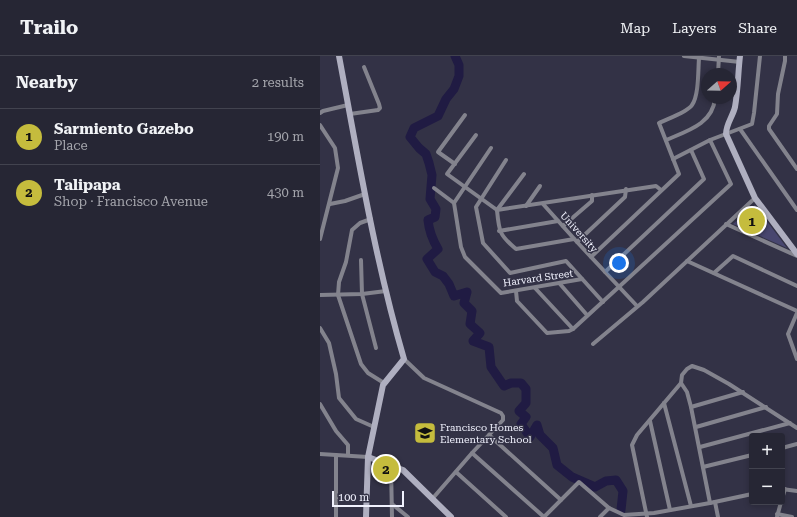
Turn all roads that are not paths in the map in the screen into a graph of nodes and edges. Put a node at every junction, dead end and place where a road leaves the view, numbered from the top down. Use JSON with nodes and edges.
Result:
{"nodes":[{"id":1,"x":339,"y":56,"type":"edge"},
{"id":2,"x":684,"y":56,"type":"edge"},
{"id":3,"x":760,"y":56,"type":"edge"},
{"id":4,"x":785,"y":56,"type":"edge"},
{"id":5,"x":699,"y":58,"type":"junction"},
{"id":6,"x":719,"y":58,"type":"edge"},
{"id":7,"x":740,"y":59,"type":"edge"},
{"id":8,"x":364,"y":67,"type":"dead end"},
{"id":9,"x":718,"y":68,"type":"edge"},
{"id":10,"x":715,"y":104,"type":"edge"},
{"id":11,"x":348,"y":105,"type":"junction"},
{"id":12,"x":320,"y":113,"type":"edge"},
{"id":13,"x":350,"y":114,"type":"junction"},
{"id":14,"x":465,"y":115,"type":"dead end"},
{"id":15,"x":320,"y":125,"type":"edge"},
{"id":16,"x":740,"y":129,"type":"junction"},
{"id":17,"x":726,"y":134,"type":"junction"},
{"id":18,"x":476,"y":135,"type":"dead end"},
{"id":19,"x":666,"y":140,"type":"junction"},
{"id":20,"x":710,"y":140,"type":"junction"},
{"id":21,"x":491,"y":148,"type":"dead end"},
{"id":22,"x":691,"y":150,"type":"junction"},
{"id":23,"x":673,"y":159,"type":"junction"},
{"id":24,"x":506,"y":160,"type":"dead end"},
{"id":25,"x":455,"y":164,"type":"junction"},
{"id":26,"x":797,"y":169,"type":"edge"},
{"id":27,"x":524,"y":174,"type":"dead end"},
{"id":28,"x":540,"y":186,"type":"dead end"},
{"id":29,"x":464,"y":187,"type":"junction"},
{"id":30,"x":434,"y":188,"type":"dead end"},
{"id":31,"x":626,"y":190,"type":"junction"},
{"id":32,"x":661,"y":190,"type":"junction"},
{"id":33,"x":365,"y":194,"type":"junction"},
{"id":34,"x":592,"y":195,"type":"junction"},
{"id":35,"x":755,"y":198,"type":"junction"},
{"id":36,"x":482,"y":199,"type":"junction"},
{"id":37,"x":454,"y":202,"type":"junction"},
{"id":38,"x":330,"y":204,"type":"junction"},
{"id":39,"x":543,"y":204,"type":"junction"},
{"id":40,"x":526,"y":206,"type":"junction"},
{"id":41,"x":497,"y":210,"type":"junction"},
{"id":42,"x":797,"y":210,"type":"edge"},
{"id":43,"x":371,"y":219,"type":"junction"},
{"id":44,"x":558,"y":221,"type":"junction"},
{"id":45,"x":726,"y":224,"type":"junction"},
{"id":46,"x":563,"y":226,"type":"junction"},
{"id":47,"x":499,"y":231,"type":"junction"},
{"id":48,"x":320,"y":239,"type":"edge"},
{"id":49,"x":576,"y":240,"type":"junction"},
{"id":50,"x":794,"y":246,"type":"edge"},
{"id":51,"x":797,"y":255,"type":"edge"},
{"id":52,"x":591,"y":257,"type":"junction"},
{"id":53,"x":361,"y":260,"type":"dead end"},
{"id":54,"x":687,"y":261,"type":"junction"},
{"id":55,"x":605,"y":272,"type":"junction"},
{"id":56,"x":714,"y":273,"type":"junction"},
{"id":57,"x":582,"y":279,"type":"junction"},
{"id":58,"x":560,"y":284,"type":"junction"},
{"id":59,"x":797,"y":286,"type":"edge"},
{"id":60,"x":535,"y":288,"type":"junction"},
{"id":61,"x":619,"y":288,"type":"junction"},
{"id":62,"x":386,"y":291,"type":"junction"},
{"id":63,"x":516,"y":291,"type":"junction"},
{"id":64,"x":362,"y":294,"type":"junction"},
{"id":65,"x":320,"y":295,"type":"edge"},
{"id":66,"x":338,"y":295,"type":"junction"},
{"id":67,"x":603,"y":302,"type":"junction"},
{"id":68,"x":637,"y":306,"type":"junction"},
{"id":69,"x":797,"y":312,"type":"edge"},
{"id":70,"x":588,"y":315,"type":"junction"},
{"id":71,"x":320,"y":328,"type":"edge"},
{"id":72,"x":573,"y":329,"type":"junction"},
{"id":73,"x":593,"y":344,"type":"dead end"},
{"id":74,"x":376,"y":348,"type":"dead end"},
{"id":75,"x":404,"y":359,"type":"junction"},
{"id":76,"x":797,"y":360,"type":"edge"},
{"id":77,"x":384,"y":383,"type":"junction"},
{"id":78,"x":681,"y":383,"type":"junction"},
{"id":79,"x":743,"y":392,"type":"junction"},
{"id":80,"x":320,"y":404,"type":"edge"},
{"id":81,"x":664,"y":404,"type":"junction"},
{"id":82,"x":691,"y":407,"type":"junction"},
{"id":83,"x":766,"y":408,"type":"junction"},
{"id":84,"x":650,"y":421,"type":"junction"},
{"id":85,"x":790,"y":423,"type":"junction"},
{"id":86,"x":374,"y":427,"type":"junction"},
{"id":87,"x":696,"y":427,"type":"junction"},
{"id":88,"x":797,"y":428,"type":"edge"},
{"id":89,"x":489,"y":435,"type":"junction"},
{"id":90,"x":797,"y":444,"type":"edge"},
{"id":91,"x":700,"y":447,"type":"junction"},
{"id":92,"x":785,"y":447,"type":"edge"},
{"id":93,"x":472,"y":453,"type":"junction"},
{"id":94,"x":320,"y":454,"type":"edge"},
{"id":95,"x":336,"y":455,"type":"junction"},
{"id":96,"x":348,"y":455,"type":"junction"},
{"id":97,"x":368,"y":456,"type":"junction"},
{"id":98,"x":749,"y":456,"type":"edge"},
{"id":99,"x":391,"y":466,"type":"junction"},
{"id":100,"x":703,"y":467,"type":"junction"},
{"id":101,"x":456,"y":472,"type":"junction"},
{"id":102,"x":785,"y":489,"type":"edge"},
{"id":103,"x":797,"y":491,"type":"edge"},
{"id":104,"x":749,"y":495,"type":"edge"},
{"id":105,"x":433,"y":498,"type":"junction"},
{"id":106,"x":561,"y":500,"type":"junction"},
{"id":107,"x":713,"y":503,"type":"junction"},
{"id":108,"x":392,"y":504,"type":"junction"},
{"id":109,"x":780,"y":505,"type":"edge"},
{"id":110,"x":691,"y":506,"type":"junction"},
{"id":111,"x":609,"y":508,"type":"junction"},
{"id":112,"x":670,"y":510,"type":"junction"},
{"id":113,"x":654,"y":515,"type":"edge"},
{"id":114,"x":646,"y":516,"type":"edge"},
{"id":115,"x":777,"y":516,"type":"edge"},
{"id":116,"x":336,"y":517,"type":"edge"},
{"id":117,"x":366,"y":517,"type":"edge"},
{"id":118,"x":392,"y":517,"type":"edge"},
{"id":119,"x":408,"y":517,"type":"edge"},
{"id":120,"x":451,"y":517,"type":"edge"},
{"id":121,"x":506,"y":517,"type":"edge"},
{"id":122,"x":544,"y":517,"type":"edge"},
{"id":123,"x":600,"y":517,"type":"edge"},
{"id":124,"x":718,"y":517,"type":"edge"},
{"id":125,"x":792,"y":517,"type":"edge"}],
"edges":[{"from":1,"to":11,"type":"street"},
{"from":2,"to":5,"type":"street"},
{"from":3,"to":16,"type":"street"},
{"from":4,"to":26,"type":"street"},
{"from":5,"to":6,"type":"street"},
{"from":5,"to":19,"type":"street"},
{"from":6,"to":7,"type":"street"},
{"from":6,"to":9,"type":"street"},
{"from":7,"to":17,"type":"street"},
{"from":8,"to":13,"type":"street"},
{"from":10,"to":19,"type":"street"},
{"from":11,"to":12,"type":"street"},
{"from":11,"to":13,"type":"street"},
{"from":13,"to":33,"type":"street"},
{"from":14,"to":25,"type":"street"},
{"from":15,"to":38,"type":"street"},
{"from":16,"to":17,"type":"street"},
{"from":16,"to":42,"type":"street"},
{"from":17,"to":20,"type":"street"},
{"from":17,"to":35,"type":"street"},
{"from":18,"to":25,"type":"street"},
{"from":19,"to":23,"type":"street"},
{"from":20,"to":22,"type":"street"},
{"from":20,"to":61,"type":"street"},
{"from":21,"to":29,"type":"street"},
{"from":22,"to":23,"type":"street"},
{"from":22,"to":55,"type":"street"},
{"from":23,"to":32,"type":"street"},
{"from":24,"to":36,"type":"street"},
{"from":25,"to":29,"type":"street"},
{"from":27,"to":41,"type":"street"},
{"from":28,"to":40,"type":"street"},
{"from":29,"to":36,"type":"street"},
{"from":29,"to":37,"type":"street"},
{"from":30,"to":37,"type":"street"},
{"from":31,"to":32,"type":"street"},
{"from":31,"to":34,"type":"street"},
{"from":31,"to":49,"type":"street"},
{"from":32,"to":52,"type":"street"},
{"from":33,"to":38,"type":"street"},
{"from":33,"to":43,"type":"street"},
{"from":34,"to":39,"type":"street"},
{"from":34,"to":46,"type":"street"},
{"from":35,"to":45,"type":"street"},
{"from":35,"to":50,"type":"street"},
{"from":36,"to":41,"type":"street"},
{"from":36,"to":57,"type":"street"},
{"from":37,"to":63,"type":"street","name":"Harvard Street"},
{"from":38,"to":48,"type":"street"},
{"from":39,"to":40,"type":"street"},
{"from":39,"to":44,"type":"street","name":"University"},
{"from":40,"to":41,"type":"street"},
{"from":41,"to":47,"type":"street"},
{"from":43,"to":62,"type":"street"},
{"from":43,"to":66,"type":"street"},
{"from":44,"to":46,"type":"street","name":"University"},
{"from":44,"to":47,"type":"street"},
{"from":45,"to":51,"type":"street"},
{"from":45,"to":54,"type":"street"},
{"from":46,"to":49,"type":"street","name":"University"},
{"from":47,"to":49,"type":"street"},
{"from":49,"to":52,"type":"street","name":"University"},
{"from":50,"to":51,"type":"street"},
{"from":52,"to":55,"type":"street","name":"University"},
{"from":53,"to":64,"type":"street"},
{"from":54,"to":56,"type":"street"},
{"from":54,"to":68,"type":"street"},
{"from":55,"to":61,"type":"street","name":"University"},
{"from":56,"to":59,"type":"street"},
{"from":56,"to":69,"type":"street"},
{"from":57,"to":58,"type":"street","name":"Harvard Street"},
{"from":57,"to":67,"type":"street"},
{"from":58,"to":60,"type":"street","name":"Harvard Street"},
{"from":58,"to":70,"type":"street"},
{"from":60,"to":63,"type":"street","name":"Harvard Street"},
{"from":60,"to":72,"type":"street"},
{"from":61,"to":67,"type":"street"},
{"from":61,"to":68,"type":"street","name":"University"},
{"from":62,"to":64,"type":"street"},
{"from":62,"to":75,"type":"street"},
{"from":63,"to":72,"type":"street"},
{"from":64,"to":66,"type":"street"},
{"from":64,"to":74,"type":"street"},
{"from":65,"to":66,"type":"street"},
{"from":66,"to":77,"type":"street"},
{"from":67,"to":70,"type":"street"},
{"from":68,"to":73,"type":"street"},
{"from":69,"to":76,"type":"street"},
{"from":70,"to":72,"type":"street"},
{"from":71,"to":86,"type":"street"},
{"from":75,"to":77,"type":"street"},
{"from":75,"to":89,"type":"street"},
{"from":77,"to":86,"type":"street"},
{"from":78,"to":79,"type":"street"},
{"from":78,"to":81,"type":"street"},
{"from":78,"to":82,"type":"street"},
{"from":79,"to":82,"type":"street"},
{"from":79,"to":83,"type":"street"},
{"from":80,"to":96,"type":"street"},
{"from":81,"to":84,"type":"street"},
{"from":81,"to":110,"type":"street"},
{"from":82,"to":87,"type":"street"},
{"from":83,"to":85,"type":"street"},
{"from":83,"to":87,"type":"street"},
{"from":84,"to":112,"type":"street"},
{"from":84,"to":114,"type":"street"},
{"from":85,"to":88,"type":"street"},
{"from":85,"to":91,"type":"street"},
{"from":86,"to":97,"type":"street"},
{"from":87,"to":91,"type":"street"},
{"from":89,"to":93,"type":"street"},
{"from":89,"to":106,"type":"street"},
{"from":90,"to":92,"type":"street"},
{"from":91,"to":100,"type":"street"},
{"from":93,"to":101,"type":"street"},
{"from":93,"to":122,"type":"street"},
{"from":94,"to":95,"type":"street"},
{"from":95,"to":96,"type":"street"},
{"from":95,"to":116,"type":"street"},
{"from":96,"to":97,"type":"street"},
{"from":97,"to":99,"type":"street"},
{"from":97,"to":117,"type":"street"},
{"from":98,"to":100,"type":"street"},
{"from":99,"to":105,"type":"street"},
{"from":99,"to":108,"type":"street"},
{"from":100,"to":107,"type":"street"},
{"from":101,"to":105,"type":"street"},
{"from":101,"to":121,"type":"street"},
{"from":102,"to":103,"type":"street"},
{"from":104,"to":107,"type":"street"},
{"from":105,"to":120,"type":"street"},
{"from":106,"to":111,"type":"street"},
{"from":106,"to":122,"type":"street"},
{"from":107,"to":110,"type":"street"},
{"from":107,"to":124,"type":"street"},
{"from":108,"to":118,"type":"street"},
{"from":108,"to":119,"type":"street"},
{"from":109,"to":115,"type":"street"},
{"from":110,"to":112,"type":"street"},
{"from":111,"to":114,"type":"street"},
{"from":111,"to":123,"type":"street"},
{"from":112,"to":113,"type":"street"},
{"from":113,"to":114,"type":"street"},
{"from":115,"to":125,"type":"street"}]}
